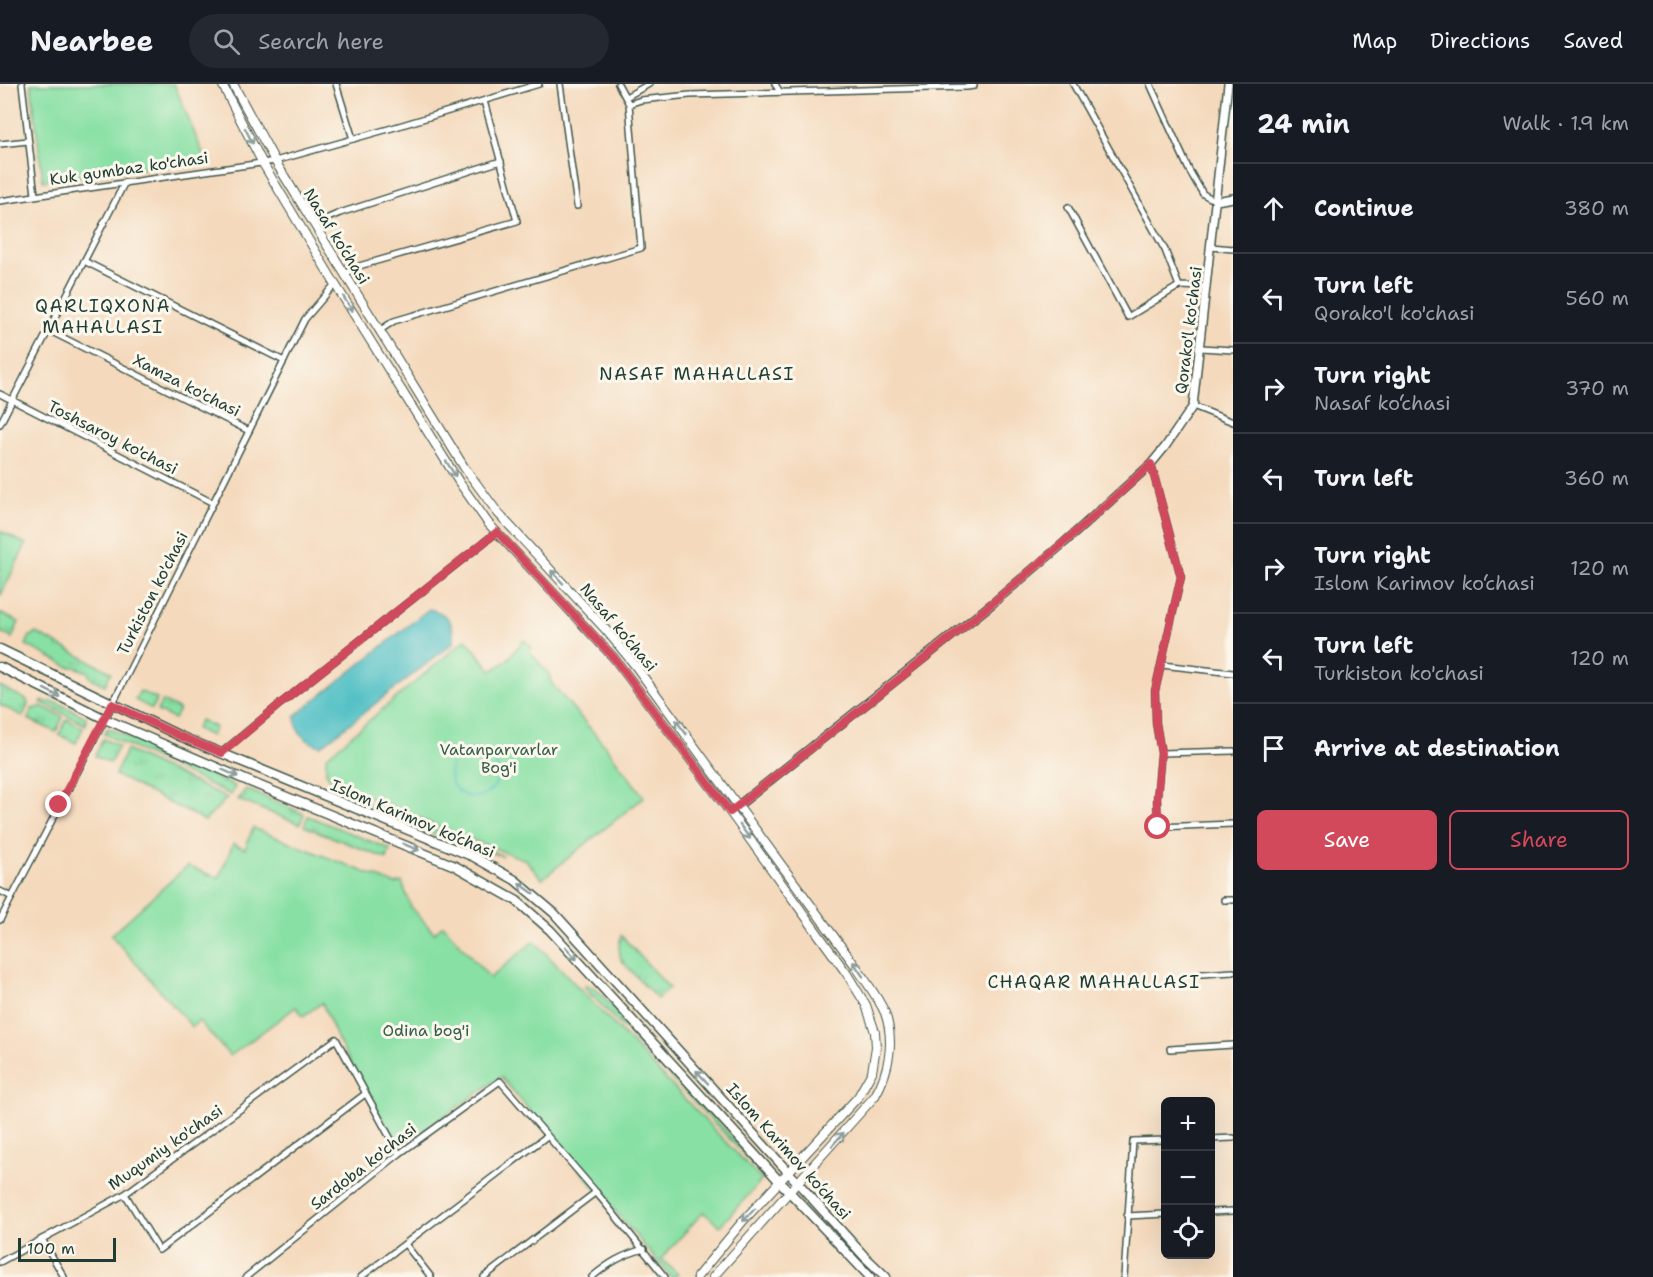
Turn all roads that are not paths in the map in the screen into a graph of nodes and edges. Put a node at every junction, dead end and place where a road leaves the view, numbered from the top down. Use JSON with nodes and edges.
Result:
{"nodes":[{"id":1,"x":22,"y":84,"type":"edge"},
{"id":2,"x":222,"y":84,"type":"edge"},
{"id":3,"x":233,"y":84,"type":"edge"},
{"id":4,"x":336,"y":84,"type":"edge"},
{"id":5,"x":539,"y":84,"type":"edge"},
{"id":6,"x":560,"y":84,"type":"edge"},
{"id":7,"x":618,"y":84,"type":"edge"},
{"id":8,"x":649,"y":84,"type":"edge"},
{"id":9,"x":775,"y":84,"type":"edge"},
{"id":10,"x":974,"y":84,"type":"edge"},
{"id":11,"x":1073,"y":84,"type":"edge"},
{"id":12,"x":1150,"y":84,"type":"edge"},
{"id":13,"x":1228,"y":84,"type":"edge"},
{"id":14,"x":780,"y":92,"type":"junction"},
{"id":15,"x":626,"y":97,"type":"junction"},
{"id":16,"x":484,"y":100,"type":"junction"},
{"id":17,"x":629,"y":104,"type":"junction"},
{"id":18,"x":354,"y":138,"type":"junction"},
{"id":19,"x":28,"y":141,"type":"junction"},
{"id":20,"x":0,"y":144,"type":"edge"},
{"id":21,"x":275,"y":161,"type":"junction"},
{"id":22,"x":501,"y":161,"type":"junction"},
{"id":23,"x":262,"y":162,"type":"junction"},
{"id":24,"x":125,"y":182,"type":"junction"},
{"id":25,"x":35,"y":195,"type":"junction"},
{"id":26,"x":1233,"y":198,"type":"edge"},
{"id":27,"x":0,"y":201,"type":"edge"},
{"id":28,"x":1216,"y":201,"type":"junction"},
{"id":29,"x":577,"y":206,"type":"dead end"},
{"id":30,"x":1068,"y":207,"type":"dead end"},
{"id":31,"x":314,"y":224,"type":"junction"},
{"id":32,"x":1211,"y":247,"type":"junction"},
{"id":33,"x":1233,"y":249,"type":"edge"},
{"id":34,"x":84,"y":261,"type":"junction"},
{"id":35,"x":345,"y":274,"type":"junction"},
{"id":36,"x":335,"y":284,"type":"junction"},
{"id":37,"x":1179,"y":286,"type":"junction"},
{"id":38,"x":1207,"y":287,"type":"junction"},
{"id":39,"x":48,"y":330,"type":"junction"},
{"id":40,"x":379,"y":331,"type":"junction"},
{"id":41,"x":1201,"y":348,"type":"junction"},
{"id":42,"x":1233,"y":350,"type":"edge"},
{"id":43,"x":284,"y":361,"type":"junction"},
{"id":44,"x":0,"y":394,"type":"edge"},
{"id":45,"x":12,"y":400,"type":"junction"},
{"id":46,"x":1193,"y":406,"type":"junction"},
{"id":47,"x":1233,"y":422,"type":"edge"},
{"id":48,"x":0,"y":424,"type":"edge"},
{"id":49,"x":249,"y":431,"type":"junction"},
{"id":50,"x":1151,"y":464,"type":"junction"},
{"id":51,"x":213,"y":503,"type":"junction"},
{"id":52,"x":497,"y":532,"type":"junction"},
{"id":53,"x":0,"y":649,"type":"edge"},
{"id":54,"x":1162,"y":665,"type":"junction"},
{"id":55,"x":0,"y":667,"type":"edge"},
{"id":56,"x":1233,"y":673,"type":"edge"},
{"id":57,"x":112,"y":704,"type":"junction"},
{"id":58,"x":105,"y":719,"type":"junction"},
{"id":59,"x":1233,"y":751,"type":"edge"},
{"id":60,"x":222,"y":753,"type":"junction"},
{"id":61,"x":1161,"y":753,"type":"junction"},
{"id":62,"x":739,"y":804,"type":"junction"},
{"id":63,"x":730,"y":812,"type":"junction"},
{"id":64,"x":393,"y":824,"type":"junction"},
{"id":65,"x":1233,"y":824,"type":"edge"},
{"id":66,"x":387,"y":837,"type":"junction"},
{"id":67,"x":0,"y":891,"type":"edge"},
{"id":68,"x":12,"y":897,"type":"junction"},
{"id":69,"x":1224,"y":900,"type":"dead end"},
{"id":70,"x":1233,"y":900,"type":"edge"},
{"id":71,"x":0,"y":920,"type":"edge"},
{"id":72,"x":828,"y":928,"type":"junction"},
{"id":73,"x":819,"y":935,"type":"junction"},
{"id":74,"x":1233,"y":972,"type":"edge"},
{"id":75,"x":1202,"y":974,"type":"dead end"},
{"id":76,"x":1233,"y":1045,"type":"edge"},
{"id":77,"x":1170,"y":1049,"type":"dead end"},
{"id":78,"x":366,"y":1094,"type":"junction"},
{"id":79,"x":547,"y":1136,"type":"junction"},
{"id":80,"x":1233,"y":1138,"type":"edge"},
{"id":81,"x":1215,"y":1139,"type":"edge"},
{"id":82,"x":1161,"y":1140,"type":"edge"},
{"id":83,"x":399,"y":1154,"type":"junction"},
{"id":84,"x":788,"y":1172,"type":"junction"},
{"id":85,"x":780,"y":1182,"type":"junction"},
{"id":86,"x":798,"y":1182,"type":"junction"},
{"id":87,"x":596,"y":1192,"type":"junction"},
{"id":88,"x":790,"y":1192,"type":"junction"},
{"id":89,"x":125,"y":1194,"type":"junction"},
{"id":90,"x":1233,"y":1211,"type":"edge"},
{"id":91,"x":1215,"y":1212,"type":"edge"},
{"id":92,"x":1161,"y":1214,"type":"edge"},
{"id":93,"x":1127,"y":1216,"type":"junction"},
{"id":94,"x":42,"y":1239,"type":"junction"},
{"id":95,"x":405,"y":1244,"type":"junction"},
{"id":96,"x":644,"y":1249,"type":"junction"},
{"id":97,"x":0,"y":1262,"type":"edge"},
{"id":98,"x":64,"y":1277,"type":"edge"},
{"id":99,"x":246,"y":1277,"type":"edge"},
{"id":100,"x":361,"y":1277,"type":"edge"},
{"id":101,"x":431,"y":1277,"type":"edge"},
{"id":102,"x":484,"y":1277,"type":"edge"},
{"id":103,"x":592,"y":1277,"type":"edge"},
{"id":104,"x":665,"y":1277,"type":"edge"},
{"id":105,"x":697,"y":1277,"type":"edge"},
{"id":106,"x":713,"y":1277,"type":"edge"},
{"id":107,"x":870,"y":1277,"type":"edge"},
{"id":108,"x":886,"y":1277,"type":"edge"},
{"id":109,"x":1124,"y":1277,"type":"edge"}],
"edges":[{"from":1,"to":19,"type":"street"},
{"from":2,"to":23,"type":"main road","name":"Nasaf ko‘chasi","one_way":true},
{"from":3,"to":21,"type":"main road","name":"Nasaf ko‘chasi"},
{"from":4,"to":18,"type":"street"},
{"from":5,"to":16,"type":"street","name":"Kuk gumbaz ko'chasi"},
{"from":6,"to":29,"type":"street"},
{"from":7,"to":15,"type":"street"},
{"from":8,"to":15,"type":"street"},
{"from":9,"to":14,"type":"street"},
{"from":10,"to":14,"type":"street"},
{"from":11,"to":37,"type":"street"},
{"from":12,"to":28,"type":"street"},
{"from":13,"to":28,"type":"street","name":"Qorako'l ko'chasi"},
{"from":14,"to":17,"type":"street"},
{"from":15,"to":17,"type":"street"},
{"from":16,"to":18,"type":"street","name":"Kuk gumbaz ko'chasi"},
{"from":16,"to":22,"type":"street"},
{"from":17,"to":40,"type":"street"},
{"from":18,"to":21,"type":"street","name":"Kuk gumbaz ko'chasi"},
{"from":19,"to":20,"type":"street"},
{"from":19,"to":25,"type":"street"},
{"from":21,"to":23,"type":"street","name":"Kuk gumbaz ko'chasi"},
{"from":21,"to":31,"type":"main road","name":"Nasaf ko‘chasi"},
{"from":22,"to":31,"type":"street"},
{"from":22,"to":35,"type":"street"},
{"from":23,"to":24,"type":"street","name":"Kuk gumbaz ko'chasi"},
{"from":23,"to":36,"type":"main road","name":"Nasaf ko‘chasi"},
{"from":24,"to":25,"type":"street","name":"Kuk gumbaz ko'chasi"},
{"from":24,"to":34,"type":"street"},
{"from":25,"to":27,"type":"street","name":"Kuk gumbaz ko'chasi"},
{"from":26,"to":28,"type":"street"},
{"from":28,"to":32,"type":"street","name":"Qorako'l ko'chasi"},
{"from":30,"to":37,"type":"street"},
{"from":31,"to":35,"type":"main road","name":"Nasaf ko‘chasi"},
{"from":32,"to":33,"type":"street"},
{"from":32,"to":38,"type":"street","name":"Qorako'l ko'chasi"},
{"from":34,"to":39,"type":"street"},
{"from":34,"to":43,"type":"street"},
{"from":35,"to":40,"type":"main road","name":"Nasaf ko‘chasi"},
{"from":36,"to":43,"type":"street","name":"Turkiston ko'chasi"},
{"from":36,"to":52,"type":"main road","name":"Nasaf ko‘chasi","one_way":true},
{"from":37,"to":38,"type":"street"},
{"from":38,"to":41,"type":"street","name":"Qorako'l ko'chasi"},
{"from":39,"to":45,"type":"street"},
{"from":39,"to":49,"type":"street","name":"Xamza ko'chasi"},
{"from":62,"to":40,"type":"main road","name":"Nasaf ko‘chasi","one_way":true},
{"from":41,"to":42,"type":"street"},
{"from":41,"to":46,"type":"street","name":"Qorako'l ko'chasi"},
{"from":43,"to":49,"type":"street","name":"Turkiston ko'chasi"},
{"from":44,"to":45,"type":"street","name":"Toshsaroy ko'chasi"},
{"from":45,"to":48,"type":"street"},
{"from":45,"to":51,"type":"street","name":"Toshsaroy ko'chasi"},
{"from":46,"to":47,"type":"street"},
{"from":46,"to":50,"type":"street","name":"Qorako'l ko'chasi"},
{"from":49,"to":51,"type":"street","name":"Turkiston ko'chasi"},
{"from":50,"to":54,"type":"street"},
{"from":50,"to":62,"type":"street","name":"Qorako'l ko'chasi"},
{"from":51,"to":57,"type":"street","name":"Turkiston ko'chasi"},
{"from":52,"to":60,"type":"street"},
{"from":52,"to":63,"type":"main road","name":"Nasaf ko‘chasi"},
{"from":53,"to":57,"type":"main road","name":"Islom Karimov ko‘chasi"},
{"from":54,"to":56,"type":"street"},
{"from":54,"to":61,"type":"street"},
{"from":55,"to":58,"type":"main road","name":"Islom Karimov ko‘chasi","one_way":true},
{"from":57,"to":58,"type":"street","name":"Turkiston ko'chasi"},
{"from":57,"to":60,"type":"main road","name":"Islom Karimov ko‘chasi"},
{"from":58,"to":66,"type":"main road","name":"Islom Karimov ko‘chasi","one_way":true},
{"from":58,"to":68,"type":"street","name":"Turkiston ko'chasi"},
{"from":59,"to":61,"type":"street"},
{"from":60,"to":64,"type":"main road","name":"Islom Karimov ko‘chasi"},
{"from":61,"to":65,"type":"street"},
{"from":62,"to":63,"type":"street"},
{"from":62,"to":72,"type":"main road","name":"Nasaf ko‘chasi"},
{"from":63,"to":73,"type":"main road","name":"Nasaf ko‘chasi","one_way":true},
{"from":64,"to":66,"type":"main road"},
{"from":84,"to":64,"type":"main road","name":"Islom Karimov ko‘chasi","one_way":true},
{"from":66,"to":85,"type":"main road","name":"Islom Karimov ko‘chasi","one_way":true},
{"from":67,"to":68,"type":"street"},
{"from":68,"to":71,"type":"street","name":"Turkiston ko'chasi"},
{"from":69,"to":70,"type":"street"},
{"from":72,"to":73,"type":"main road"},
{"from":86,"to":72,"type":"main road","name":"Nasaf ko‘chasi","one_way":true},
{"from":73,"to":84,"type":"main road","name":"Nasaf ko‘chasi"},
{"from":74,"to":75,"type":"street"},
{"from":76,"to":77,"type":"street"},
{"from":78,"to":83,"type":"street"},
{"from":78,"to":89,"type":"street","name":"Muqumiy ko'chasi"},
{"from":78,"to":89,"type":"street"},
{"from":79,"to":83,"type":"street","name":"Sardoba ko'chasi"},
{"from":79,"to":87,"type":"street"},
{"from":79,"to":95,"type":"street"},
{"from":80,"to":81,"type":"street"},
{"from":82,"to":93,"type":"street"},
{"from":83,"to":99,"type":"street","name":"Sardoba ko'chasi"},
{"from":84,"to":85,"type":"main road","name":"Nasaf ko‘chasi"},
{"from":84,"to":86,"type":"main road","name":"Islom Karimov ko‘chasi"},
{"from":85,"to":88,"type":"main road","name":"Islom Karimov ko‘chasi"},
{"from":85,"to":105,"type":"main road","name":"Nasaf ko‘chasi","one_way":true},
{"from":86,"to":88,"type":"main road","name":"Nasaf ko‘chasi"},
{"from":86,"to":108,"type":"main road","name":"Islom Karimov ko‘chasi"},
{"from":87,"to":96,"type":"street"},
{"from":87,"to":102,"type":"street"},
{"from":88,"to":106,"type":"main road","name":"Nasaf ko‘chasi"},
{"from":88,"to":107,"type":"main road","name":"Islom Karimov ko‘chasi"},
{"from":89,"to":94,"type":"street","name":"Muqumiy ko'chasi"},
{"from":90,"to":91,"type":"street"},
{"from":92,"to":93,"type":"street"},
{"from":93,"to":109,"type":"street"},
{"from":94,"to":97,"type":"street","name":"Muqumiy ko'chasi"},
{"from":94,"to":98,"type":"street"},
{"from":95,"to":100,"type":"street"},
{"from":95,"to":101,"type":"street"},
{"from":96,"to":103,"type":"street"},
{"from":96,"to":104,"type":"street"}]}
